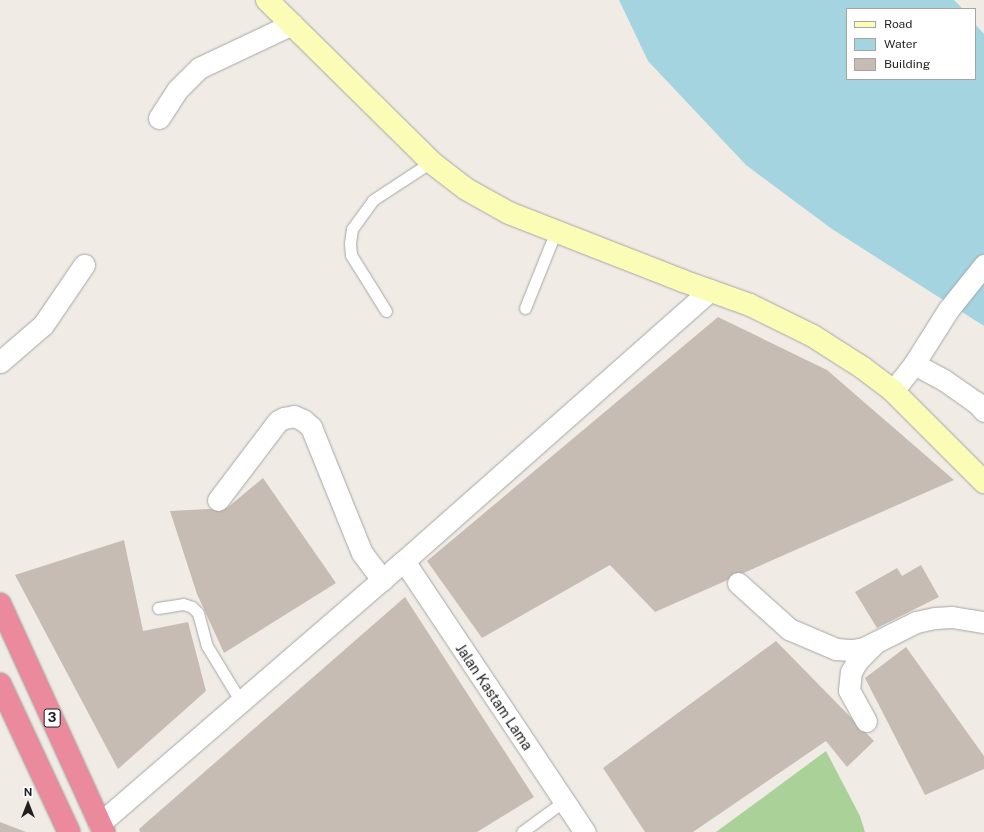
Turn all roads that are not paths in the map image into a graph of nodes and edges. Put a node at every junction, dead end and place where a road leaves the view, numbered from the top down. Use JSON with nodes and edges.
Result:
{"nodes":[{"id":1,"x":267,"y":0,"type":"edge"},
{"id":2,"x":292,"y":24,"type":"junction"},
{"id":3,"x":159,"y":118,"type":"dead end"},
{"id":4,"x":431,"y":162,"type":"junction"},
{"id":5,"x":556,"y":231,"type":"junction"},
{"id":6,"x":84,"y":265,"type":"dead end"},
{"id":7,"x":984,"y":265,"type":"edge"},
{"id":8,"x":710,"y":290,"type":"junction"},
{"id":9,"x":525,"y":308,"type":"dead end"},
{"id":10,"x":386,"y":311,"type":"dead end"},
{"id":11,"x":0,"y":362,"type":"edge"},
{"id":12,"x":914,"y":364,"type":"junction"},
{"id":13,"x":893,"y":392,"type":"junction"},
{"id":14,"x":984,"y":411,"type":"edge"},
{"id":15,"x":984,"y":482,"type":"edge"},
{"id":16,"x":218,"y":500,"type":"dead end"},
{"id":17,"x":404,"y":561,"type":"junction"},
{"id":18,"x":382,"y":580,"type":"junction"},
{"id":19,"x":738,"y":583,"type":"dead end"},
{"id":20,"x":0,"y":604,"type":"edge"},
{"id":21,"x":158,"y":608,"type":"dead end"},
{"id":22,"x":984,"y":622,"type":"edge"},
{"id":23,"x":876,"y":642,"type":"junction"},
{"id":24,"x":0,"y":684,"type":"edge"},
{"id":25,"x":241,"y":702,"type":"junction"},
{"id":26,"x":866,"y":721,"type":"dead end"},
{"id":27,"x":564,"y":800,"type":"junction"},
{"id":28,"x":101,"y":828,"type":"edge"},
{"id":29,"x":69,"y":832,"type":"edge"},
{"id":30,"x":522,"y":832,"type":"edge"},
{"id":31,"x":585,"y":832,"type":"edge"}],
"edges":[{"from":1,"to":2,"type":"street"},
{"from":2,"to":3,"type":"street"},
{"from":2,"to":4,"type":"street"},
{"from":4,"to":5,"type":"street"},
{"from":4,"to":10,"type":"lane"},
{"from":5,"to":8,"type":"street"},
{"from":5,"to":9,"type":"lane"},
{"from":6,"to":11,"type":"street"},
{"from":7,"to":12,"type":"street"},
{"from":8,"to":13,"type":"street"},
{"from":8,"to":17,"type":"street"},
{"from":12,"to":13,"type":"street"},
{"from":12,"to":14,"type":"street"},
{"from":13,"to":15,"type":"street"},
{"from":16,"to":18,"type":"street"},
{"from":17,"to":18,"type":"street"},
{"from":17,"to":27,"type":"street","name":"Jalan Kastam Lama"},
{"from":18,"to":25,"type":"street"},
{"from":19,"to":23,"type":"street"},
{"from":20,"to":28,"type":"highway","number":"3"},
{"from":21,"to":25,"type":"lane"},
{"from":22,"to":23,"type":"street"},
{"from":23,"to":26,"type":"street"},
{"from":24,"to":29,"type":"highway","number":"3"},
{"from":25,"to":28,"type":"street"},
{"from":27,"to":30,"type":"lane"},
{"from":27,"to":31,"type":"street","name":"Jalan Kastam Lama"}]}
